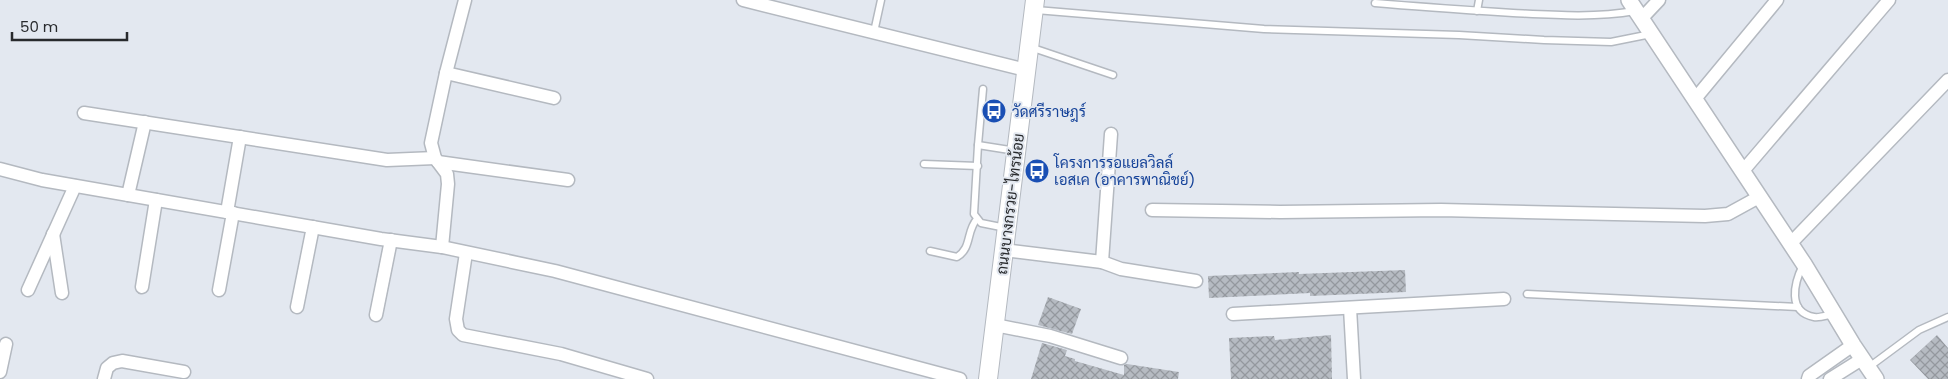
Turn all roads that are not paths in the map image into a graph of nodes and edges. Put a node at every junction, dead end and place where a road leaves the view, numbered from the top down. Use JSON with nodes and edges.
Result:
{"nodes":[{"id":1,"x":464,"y":0,"type":"edge"},
{"id":2,"x":743,"y":0,"type":"edge"},
{"id":3,"x":881,"y":0,"type":"edge"},
{"id":4,"x":1479,"y":0,"type":"edge"},
{"id":5,"x":1659,"y":0,"type":"edge"},
{"id":6,"x":1778,"y":0,"type":"edge"},
{"id":7,"x":1889,"y":0,"type":"edge"},
{"id":8,"x":1375,"y":3,"type":"dead end"},
{"id":9,"x":1035,"y":5,"type":"edge"},
{"id":10,"x":1635,"y":10,"type":"edge"},
{"id":11,"x":1477,"y":11,"type":"junction"},
{"id":12,"x":874,"y":32,"type":"junction"},
{"id":13,"x":1651,"y":34,"type":"junction"},
{"id":14,"x":1029,"y":46,"type":"junction"},
{"id":15,"x":1026,"y":70,"type":"junction"},
{"id":16,"x":446,"y":73,"type":"junction"},
{"id":17,"x":1113,"y":75,"type":"dead end"},
{"id":18,"x":1948,"y":80,"type":"edge"},
{"id":19,"x":983,"y":89,"type":"dead end"},
{"id":20,"x":554,"y":98,"type":"dead end"},
{"id":21,"x":1695,"y":99,"type":"junction"},
{"id":22,"x":84,"y":112,"type":"dead end"},
{"id":23,"x":145,"y":122,"type":"junction"},
{"id":24,"x":1111,"y":134,"type":"dead end"},
{"id":25,"x":240,"y":137,"type":"junction"},
{"id":26,"x":978,"y":145,"type":"junction"},
{"id":27,"x":1016,"y":151,"type":"junction"},
{"id":28,"x":437,"y":160,"type":"junction"},
{"id":29,"x":924,"y":164,"type":"dead end"},
{"id":30,"x":978,"y":166,"type":"junction"},
{"id":31,"x":0,"y":168,"type":"edge"},
{"id":32,"x":1742,"y":172,"type":"junction"},
{"id":33,"x":568,"y":180,"type":"dead end"},
{"id":34,"x":75,"y":186,"type":"junction"},
{"id":35,"x":128,"y":195,"type":"junction"},
{"id":36,"x":1759,"y":197,"type":"junction"},
{"id":37,"x":156,"y":200,"type":"junction"},
{"id":38,"x":1152,"y":210,"type":"dead end"},
{"id":39,"x":230,"y":213,"type":"junction"},
{"id":40,"x":977,"y":219,"type":"junction"},
{"id":41,"x":313,"y":227,"type":"junction"},
{"id":42,"x":1007,"y":228,"type":"junction"},
{"id":43,"x":53,"y":234,"type":"junction"},
{"id":44,"x":391,"y":240,"type":"junction"},
{"id":45,"x":1790,"y":244,"type":"junction"},
{"id":46,"x":442,"y":247,"type":"junction"},
{"id":47,"x":930,"y":250,"type":"dead end"},
{"id":48,"x":1004,"y":250,"type":"junction"},
{"id":49,"x":466,"y":252,"type":"junction"},
{"id":50,"x":1102,"y":262,"type":"junction"},
{"id":51,"x":1804,"y":264,"type":"junction"},
{"id":52,"x":1196,"y":281,"type":"dead end"},
{"id":53,"x":142,"y":287,"type":"dead end"},
{"id":54,"x":28,"y":290,"type":"dead end"},
{"id":55,"x":218,"y":290,"type":"dead end"},
{"id":56,"x":62,"y":293,"type":"dead end"},
{"id":57,"x":1527,"y":294,"type":"dead end"},
{"id":58,"x":1504,"y":299,"type":"dead end"},
{"id":59,"x":1798,"y":307,"type":"junction"},
{"id":60,"x":296,"y":308,"type":"dead end"},
{"id":61,"x":1350,"y":308,"type":"junction"},
{"id":62,"x":1233,"y":314,"type":"dead end"},
{"id":63,"x":1834,"y":314,"type":"junction"},
{"id":64,"x":376,"y":315,"type":"dead end"},
{"id":65,"x":1948,"y":317,"type":"edge"},
{"id":66,"x":995,"y":324,"type":"junction"},
{"id":67,"x":6,"y":344,"type":"dead end"},
{"id":68,"x":1853,"y":345,"type":"junction"},
{"id":69,"x":1121,"y":358,"type":"dead end"},
{"id":70,"x":1869,"y":368,"type":"edge"},
{"id":71,"x":0,"y":372,"type":"edge"},
{"id":72,"x":184,"y":372,"type":"dead end"},
{"id":73,"x":104,"y":379,"type":"edge"},
{"id":74,"x":648,"y":379,"type":"edge"},
{"id":75,"x":960,"y":379,"type":"edge"},
{"id":76,"x":988,"y":379,"type":"edge"},
{"id":77,"x":1354,"y":379,"type":"edge"},
{"id":78,"x":1808,"y":379,"type":"edge"},
{"id":79,"x":1830,"y":379,"type":"edge"}],
"edges":[{"from":1,"to":16,"type":"street"},
{"from":2,"to":12,"type":"street"},
{"from":3,"to":12,"type":"lane"},
{"from":4,"to":11,"type":"lane"},
{"from":5,"to":10,"type":"street"},
{"from":6,"to":21,"type":"street"},
{"from":7,"to":32,"type":"street"},
{"from":8,"to":11,"type":"lane"},
{"from":9,"to":13,"type":"lane"},
{"from":9,"to":14,"type":"main road","name":"ถนนบางกรวย-ไทรน้อย"},
{"from":10,"to":11,"type":"lane"},
{"from":10,"to":13,"type":"street"},
{"from":12,"to":15,"type":"street"},
{"from":13,"to":21,"type":"street"},
{"from":14,"to":15,"type":"main road","name":"ถนนบางกรวย-ไทรน้อย"},
{"from":14,"to":17,"type":"lane"},
{"from":15,"to":27,"type":"main road","name":"ถนนบางกรวย-ไทรน้อย"},
{"from":16,"to":20,"type":"street"},
{"from":16,"to":28,"type":"street"},
{"from":18,"to":45,"type":"street"},
{"from":19,"to":26,"type":"lane"},
{"from":21,"to":32,"type":"street"},
{"from":22,"to":23,"type":"street"},
{"from":23,"to":25,"type":"street"},
{"from":23,"to":35,"type":"street"},
{"from":24,"to":50,"type":"street"},
{"from":25,"to":28,"type":"street"},
{"from":25,"to":39,"type":"street"},
{"from":26,"to":27,"type":"lane"},
{"from":26,"to":30,"type":"lane"},
{"from":27,"to":42,"type":"main road","name":"ถนนบางกรวย-ไทรน้อย"},
{"from":28,"to":33,"type":"street"},
{"from":28,"to":46,"type":"street"},
{"from":29,"to":30,"type":"lane"},
{"from":30,"to":40,"type":"lane"},
{"from":31,"to":34,"type":"street"},
{"from":32,"to":36,"type":"street"},
{"from":34,"to":35,"type":"street"},
{"from":34,"to":43,"type":"street"},
{"from":35,"to":37,"type":"street"},
{"from":36,"to":38,"type":"street"},
{"from":36,"to":45,"type":"street"},
{"from":37,"to":39,"type":"street"},
{"from":37,"to":53,"type":"street"},
{"from":39,"to":41,"type":"street"},
{"from":39,"to":55,"type":"street"},
{"from":40,"to":42,"type":"lane"},
{"from":40,"to":47,"type":"lane"},
{"from":41,"to":44,"type":"street"},
{"from":41,"to":60,"type":"street"},
{"from":42,"to":48,"type":"main road","name":"ถนนบางกรวย-ไทรน้อย"},
{"from":43,"to":54,"type":"street"},
{"from":43,"to":56,"type":"street"},
{"from":44,"to":46,"type":"street"},
{"from":44,"to":64,"type":"street"},
{"from":45,"to":51,"type":"street"},
{"from":46,"to":49,"type":"street"},
{"from":48,"to":50,"type":"street"},
{"from":48,"to":66,"type":"main road","name":"ถนนบางกรวย-ไทรน้อย"},
{"from":49,"to":74,"type":"street"},
{"from":49,"to":75,"type":"street"},
{"from":50,"to":52,"type":"street"},
{"from":51,"to":59,"type":"lane"},
{"from":51,"to":63,"type":"street"},
{"from":57,"to":59,"type":"lane"},
{"from":58,"to":61,"type":"street"},
{"from":59,"to":63,"type":"lane"},
{"from":61,"to":62,"type":"street"},
{"from":61,"to":77,"type":"street"},
{"from":63,"to":68,"type":"street"},
{"from":65,"to":70,"type":"lane"},
{"from":66,"to":69,"type":"street"},
{"from":66,"to":76,"type":"main road","name":"ถนนบางกรวย-ไทรน้อย"},
{"from":67,"to":71,"type":"street"},
{"from":68,"to":70,"type":"street"},
{"from":68,"to":78,"type":"street"},
{"from":70,"to":79,"type":"street"},
{"from":72,"to":73,"type":"street"}]}
